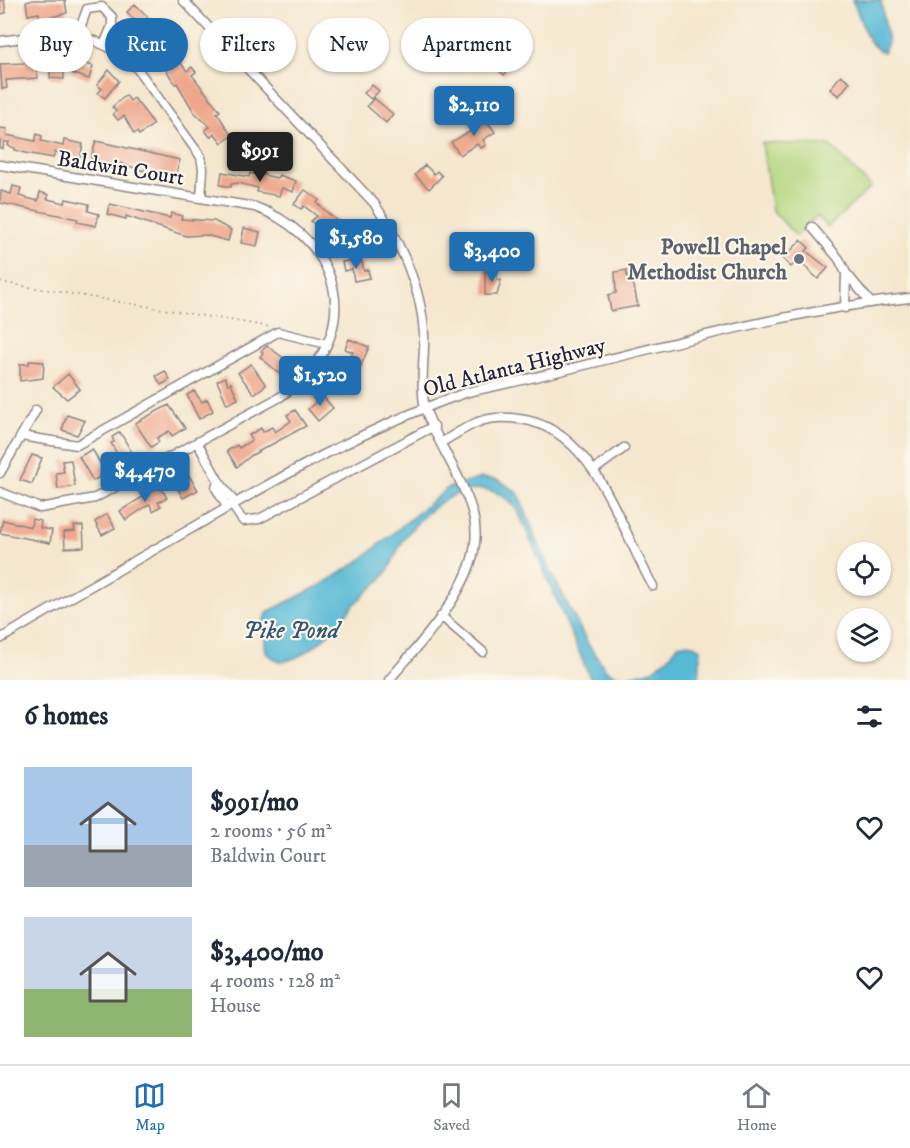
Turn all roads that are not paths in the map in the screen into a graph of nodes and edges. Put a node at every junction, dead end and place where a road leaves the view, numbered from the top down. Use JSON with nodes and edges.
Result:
{"nodes":[{"id":1,"x":183,"y":0,"type":"edge"},
{"id":2,"x":84,"y":18,"type":"edge"},
{"id":3,"x":18,"y":39,"type":"edge"},
{"id":4,"x":0,"y":41,"type":"edge"},
{"id":5,"x":93,"y":42,"type":"edge"},
{"id":6,"x":104,"y":45,"type":"junction"},
{"id":7,"x":0,"y":165,"type":"edge"},
{"id":8,"x":201,"y":198,"type":"junction"},
{"id":9,"x":812,"y":226,"type":"dead end"},
{"id":10,"x":846,"y":273,"type":"junction"},
{"id":11,"x":910,"y":298,"type":"edge"},
{"id":12,"x":871,"y":303,"type":"junction"},
{"id":13,"x":845,"y":308,"type":"junction"},
{"id":14,"x":327,"y":344,"type":"junction"},
{"id":15,"x":424,"y":406,"type":"junction"},
{"id":16,"x":36,"y":410,"type":"dead end"},
{"id":17,"x":434,"y":426,"type":"junction"},
{"id":18,"x":21,"y":436,"type":"junction"},
{"id":19,"x":197,"y":442,"type":"junction"},
{"id":20,"x":442,"y":442,"type":"junction"},
{"id":21,"x":624,"y":448,"type":"dead end"},
{"id":22,"x":594,"y":470,"type":"junction"},
{"id":23,"x":0,"y":473,"type":"edge"},
{"id":24,"x":0,"y":492,"type":"edge"},
{"id":25,"x":231,"y":505,"type":"junction"},
{"id":26,"x":653,"y":586,"type":"dead end"},
{"id":27,"x":441,"y":616,"type":"junction"},
{"id":28,"x":0,"y":639,"type":"edge"},
{"id":29,"x":483,"y":652,"type":"dead end"},
{"id":30,"x":388,"y":680,"type":"edge"}],
"edges":[{"from":1,"to":15,"type":"street"},
{"from":2,"to":6,"type":"street"},
{"from":3,"to":4,"type":"street"},
{"from":5,"to":6,"type":"street"},
{"from":6,"to":8,"type":"street"},
{"from":7,"to":8,"type":"street","name":"Baldwin Court"},
{"from":8,"to":14,"type":"street","name":"Baldwin Court"},
{"from":9,"to":10,"type":"street"},
{"from":10,"to":12,"type":"street"},
{"from":10,"to":13,"type":"street"},
{"from":11,"to":12,"type":"street","name":"Old Atlanta Highway"},
{"from":12,"to":13,"type":"street","name":"Old Atlanta Highway"},
{"from":13,"to":15,"type":"street","name":"Old Atlanta Highway"},
{"from":14,"to":18,"type":"street"},
{"from":14,"to":19,"type":"street","name":"Baldwin Court"},
{"from":15,"to":17,"type":"street"},
{"from":15,"to":25,"type":"street","name":"Old Atlanta Highway"},
{"from":16,"to":18,"type":"street"},
{"from":17,"to":20,"type":"street"},
{"from":17,"to":25,"type":"street"},
{"from":18,"to":23,"type":"street"},
{"from":19,"to":24,"type":"street","name":"Baldwin Court"},
{"from":19,"to":25,"type":"street"},
{"from":20,"to":22,"type":"street"},
{"from":20,"to":27,"type":"street"},
{"from":21,"to":22,"type":"street"},
{"from":22,"to":26,"type":"street"},
{"from":25,"to":28,"type":"street","name":"Old Atlanta Highway"},
{"from":27,"to":29,"type":"street"},
{"from":27,"to":30,"type":"street"}]}
